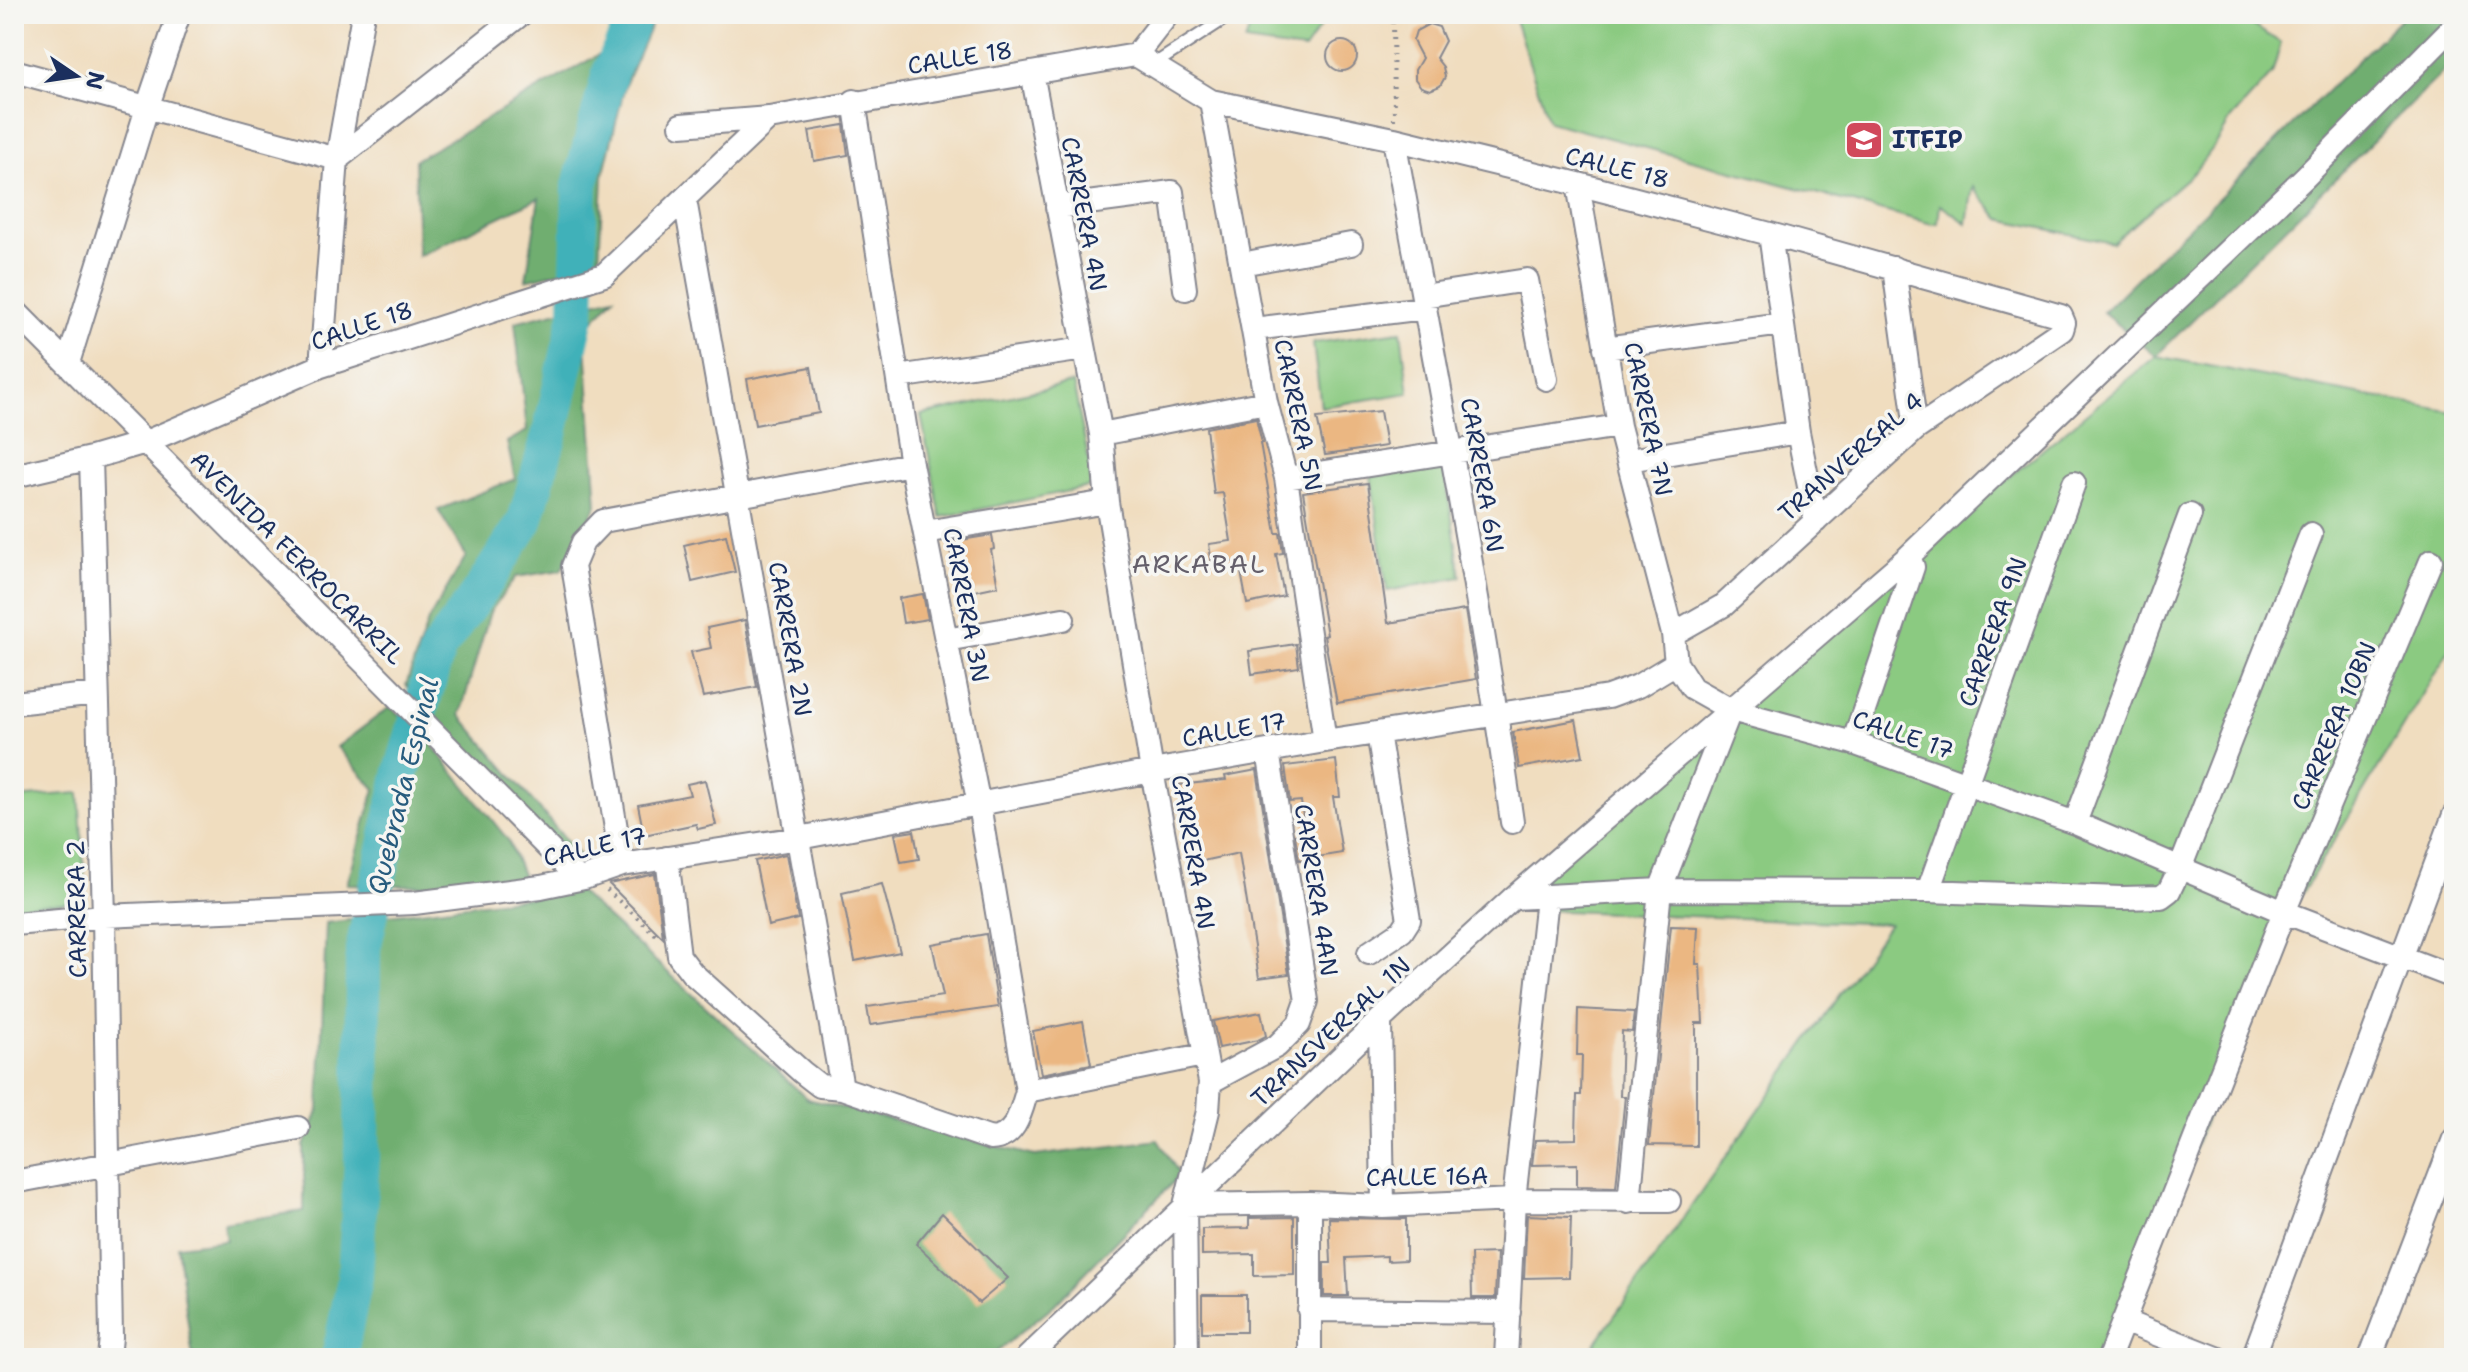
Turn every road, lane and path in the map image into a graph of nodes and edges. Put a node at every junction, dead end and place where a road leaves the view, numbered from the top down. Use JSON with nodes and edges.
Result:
{"nodes":[{"id":1,"x":179,"y":14,"type":"edge"},
{"id":2,"x":363,"y":14,"type":"edge"},
{"id":3,"x":521,"y":14,"type":"edge"},
{"id":4,"x":1168,"y":14,"type":"edge"},
{"id":5,"x":1232,"y":14,"type":"edge"},
{"id":6,"x":1393,"y":14,"type":"edge"},
{"id":7,"x":2454,"y":26,"type":"edge"},
{"id":8,"x":1144,"y":60,"type":"junction"},
{"id":9,"x":14,"y":71,"type":"edge"},
{"id":10,"x":1032,"y":73,"type":"junction"},
{"id":11,"x":854,"y":101,"type":"junction"},
{"id":12,"x":1211,"y":101,"type":"junction"},
{"id":13,"x":147,"y":108,"type":"junction"},
{"id":14,"x":769,"y":118,"type":"junction"},
{"id":15,"x":681,"y":125,"type":"dead end"},
{"id":16,"x":1394,"y":139,"type":"junction"},
{"id":17,"x":337,"y":159,"type":"junction"},
{"id":18,"x":1578,"y":184,"type":"junction"},
{"id":19,"x":685,"y":200,"type":"junction"},
{"id":20,"x":1057,"y":207,"type":"junction"},
{"id":21,"x":1770,"y":234,"type":"junction"},
{"id":22,"x":1351,"y":244,"type":"dead end"},
{"id":23,"x":1241,"y":264,"type":"junction"},
{"id":24,"x":1894,"y":268,"type":"junction"},
{"id":25,"x":1185,"y":289,"type":"dead end"},
{"id":26,"x":1423,"y":302,"type":"junction"},
{"id":27,"x":14,"y":310,"type":"edge"},
{"id":28,"x":2064,"y":323,"type":"joint"},
{"id":29,"x":1782,"y":324,"type":"junction"},
{"id":30,"x":1254,"y":329,"type":"junction"},
{"id":31,"x":1605,"y":348,"type":"junction"},
{"id":32,"x":1084,"y":349,"type":"junction"},
{"id":33,"x":68,"y":363,"type":"junction"},
{"id":34,"x":321,"y":366,"type":"junction"},
{"id":35,"x":898,"y":377,"type":"junction"},
{"id":36,"x":1546,"y":379,"type":"dead end"},
{"id":37,"x":1266,"y":402,"type":"junction"},
{"id":38,"x":1619,"y":426,"type":"junction"},
{"id":39,"x":1916,"y":429,"type":"junction"},
{"id":40,"x":1798,"y":432,"type":"junction"},
{"id":41,"x":1101,"y":434,"type":"junction"},
{"id":42,"x":146,"y":442,"type":"junction"},
{"id":43,"x":1453,"y":452,"type":"junction"},
{"id":44,"x":91,"y":458,"type":"junction"},
{"id":45,"x":1629,"y":460,"type":"junction"},
{"id":46,"x":911,"y":464,"type":"junction"},
{"id":47,"x":14,"y":476,"type":"edge"},
{"id":48,"x":1286,"y":478,"type":"junction"},
{"id":49,"x":2074,"y":483,"type":"dead end"},
{"id":50,"x":739,"y":498,"type":"junction"},
{"id":51,"x":1107,"y":502,"type":"junction"},
{"id":52,"x":2190,"y":515,"type":"dead end"},
{"id":53,"x":1816,"y":521,"type":"junction"},
{"id":54,"x":925,"y":532,"type":"junction"},
{"id":55,"x":2311,"y":534,"type":"dead end"},
{"id":56,"x":1909,"y":556,"type":"junction"},
{"id":57,"x":2431,"y":561,"type":"dead end"},
{"id":58,"x":1063,"y":619,"type":"dead end"},
{"id":59,"x":1673,"y":634,"type":"junction"},
{"id":60,"x":946,"y":640,"type":"junction"},
{"id":61,"x":1676,"y":663,"type":"junction"},
{"id":62,"x":97,"y":694,"type":"junction"},
{"id":63,"x":14,"y":703,"type":"edge"},
{"id":64,"x":1731,"y":710,"type":"junction"},
{"id":65,"x":1497,"y":713,"type":"junction"},
{"id":66,"x":1378,"y":733,"type":"junction"},
{"id":67,"x":1325,"y":741,"type":"junction"},
{"id":68,"x":1853,"y":743,"type":"junction"},
{"id":69,"x":1268,"y":751,"type":"junction"},
{"id":70,"x":1152,"y":771,"type":"junction"},
{"id":71,"x":1966,"y":784,"type":"junction"},
{"id":72,"x":979,"y":805,"type":"junction"},
{"id":73,"x":2454,"y":815,"type":"edge"},
{"id":74,"x":1512,"y":822,"type":"dead end"},
{"id":75,"x":2075,"y":823,"type":"junction"},
{"id":76,"x":799,"y":838,"type":"junction"},
{"id":77,"x":667,"y":858,"type":"junction"},
{"id":78,"x":622,"y":865,"type":"junction"},
{"id":79,"x":2181,"y":866,"type":"junction"},
{"id":80,"x":585,"y":876,"type":"junction"},
{"id":81,"x":1660,"y":890,"type":"junction"},
{"id":82,"x":1928,"y":891,"type":"junction"},
{"id":83,"x":1513,"y":898,"type":"junction"},
{"id":84,"x":1547,"y":898,"type":"junction"},
{"id":85,"x":2284,"y":912,"type":"junction"},
{"id":86,"x":104,"y":916,"type":"junction"},
{"id":87,"x":14,"y":924,"type":"edge"},
{"id":88,"x":1369,"y":953,"type":"dead end"},
{"id":89,"x":679,"y":956,"type":"junction"},
{"id":90,"x":2400,"y":956,"type":"junction"},
{"id":91,"x":2454,"y":977,"type":"edge"},
{"id":92,"x":1380,"y":1020,"type":"junction"},
{"id":93,"x":1203,"y":1055,"type":"junction"},
{"id":94,"x":1210,"y":1082,"type":"junction"},
{"id":95,"x":842,"y":1088,"type":"junction"},
{"id":96,"x":1027,"y":1091,"type":"junction"},
{"id":97,"x":298,"y":1128,"type":"dead end"},
{"id":98,"x":2454,"y":1139,"type":"edge"},
{"id":99,"x":107,"y":1166,"type":"junction"},
{"id":100,"x":14,"y":1182,"type":"edge"},
{"id":101,"x":1514,"y":1200,"type":"junction"},
{"id":102,"x":1669,"y":1201,"type":"dead end"},
{"id":103,"x":1629,"y":1202,"type":"junction"},
{"id":104,"x":1310,"y":1203,"type":"junction"},
{"id":105,"x":1185,"y":1205,"type":"junction"},
{"id":106,"x":1383,"y":1206,"type":"junction"},
{"id":107,"x":1309,"y":1310,"type":"junction"},
{"id":108,"x":1509,"y":1312,"type":"junction"},
{"id":109,"x":2123,"y":1321,"type":"junction"},
{"id":110,"x":109,"y":1358,"type":"edge"},
{"id":111,"x":1027,"y":1358,"type":"edge"},
{"id":112,"x":1187,"y":1358,"type":"edge"},
{"id":113,"x":1310,"y":1358,"type":"edge"},
{"id":114,"x":1506,"y":1358,"type":"edge"},
{"id":115,"x":2109,"y":1358,"type":"edge"},
{"id":116,"x":2217,"y":1358,"type":"edge"},
{"id":117,"x":2253,"y":1358,"type":"edge"},
{"id":118,"x":2370,"y":1358,"type":"edge"}],
"edges":[{"from":1,"to":13,"type":"street"},
{"from":2,"to":17,"type":"street"},
{"from":3,"to":17,"type":"street"},
{"from":4,"to":8,"type":"street"},
{"from":5,"to":8,"type":"lane"},
{"from":6,"to":16,"type":"path"},
{"from":7,"to":56,"type":"street"},
{"from":8,"to":10,"type":"street","name":"CALLE 18"},
{"from":8,"to":12,"type":"street","name":"CALLE 18"},
{"from":9,"to":13,"type":"street"},
{"from":10,"to":11,"type":"street","name":"CALLE 18"},
{"from":10,"to":20,"type":"street","name":"CARRERA 4N"},
{"from":11,"to":14,"type":"street","name":"CALLE 18"},
{"from":11,"to":35,"type":"street","name":"CARRERA 3N"},
{"from":12,"to":16,"type":"street","name":"CALLE 18"},
{"from":12,"to":23,"type":"street","name":"CARRERA 5N"},
{"from":13,"to":17,"type":"street"},
{"from":13,"to":33,"type":"street"},
{"from":14,"to":15,"type":"street"},
{"from":14,"to":19,"type":"street","name":"CALLE 18"},
{"from":16,"to":18,"type":"street","name":"CALLE 18"},
{"from":16,"to":26,"type":"street","name":"CARRERA 6N"},
{"from":17,"to":34,"type":"street"},
{"from":18,"to":21,"type":"street","name":"CALLE 18"},
{"from":18,"to":31,"type":"street","name":"CARRERA 7N"},
{"from":19,"to":34,"type":"street","name":"CALLE 18"},
{"from":19,"to":50,"type":"street","name":"CARRERA 2N"},
{"from":20,"to":25,"type":"street"},
{"from":20,"to":32,"type":"street","name":"CARRERA 4N"},
{"from":21,"to":24,"type":"street","name":"CALLE 18"},
{"from":21,"to":29,"type":"street"},
{"from":22,"to":23,"type":"street"},
{"from":23,"to":30,"type":"street","name":"CARRERA 5N"},
{"from":24,"to":28,"type":"street","name":"CALLE 18"},
{"from":24,"to":39,"type":"street"},
{"from":26,"to":30,"type":"street"},
{"from":26,"to":36,"type":"street"},
{"from":26,"to":43,"type":"street","name":"CARRERA 6N"},
{"from":27,"to":33,"type":"street","name":"AVENIDA FERROCARRIL"},
{"from":28,"to":39,"type":"street","name":"TRANVERSAL 4"},
{"from":29,"to":31,"type":"street"},
{"from":29,"to":40,"type":"street"},
{"from":30,"to":37,"type":"street","name":"CARRERA 5N"},
{"from":31,"to":38,"type":"street","name":"CARRERA 7N"},
{"from":32,"to":35,"type":"street"},
{"from":32,"to":41,"type":"street","name":"CARRERA 4N"},
{"from":33,"to":42,"type":"street","name":"AVENIDA FERROCARRIL"},
{"from":34,"to":42,"type":"street","name":"CALLE 18"},
{"from":35,"to":46,"type":"street","name":"CARRERA 3N"},
{"from":37,"to":41,"type":"street"},
{"from":37,"to":48,"type":"street","name":"CARRERA 5N"},
{"from":38,"to":43,"type":"street"},
{"from":38,"to":45,"type":"street","name":"CARRERA 7N"},
{"from":39,"to":53,"type":"street","name":"TRANVERSAL 4"},
{"from":40,"to":45,"type":"street"},
{"from":40,"to":53,"type":"street"},
{"from":41,"to":51,"type":"street","name":"CARRERA 4N"},
{"from":42,"to":44,"type":"street","name":"CALLE 18"},
{"from":42,"to":80,"type":"street","name":"AVENIDA FERROCARRIL"},
{"from":43,"to":48,"type":"street"},
{"from":43,"to":65,"type":"street","name":"CARRERA 6N"},
{"from":44,"to":47,"type":"street","name":"CALLE 18"},
{"from":44,"to":62,"type":"street","name":"CARRERA 2"},
{"from":45,"to":59,"type":"street","name":"CARRERA 7N"},
{"from":46,"to":50,"type":"street"},
{"from":46,"to":54,"type":"street","name":"CARRERA 3N"},
{"from":48,"to":67,"type":"street","name":"CARRERA 5N"},
{"from":49,"to":71,"type":"street","name":"CARRERA 9N"},
{"from":50,"to":76,"type":"street","name":"CARRERA 2N"},
{"from":50,"to":78,"type":"street"},
{"from":51,"to":54,"type":"street"},
{"from":51,"to":70,"type":"street","name":"CARRERA 4N"},
{"from":52,"to":75,"type":"street"},
{"from":53,"to":59,"type":"street","name":"TRANVERSAL 4"},
{"from":54,"to":60,"type":"street","name":"CARRERA 3N"},
{"from":55,"to":79,"type":"street"},
{"from":56,"to":64,"type":"street"},
{"from":56,"to":68,"type":"street"},
{"from":57,"to":85,"type":"street","name":"CARRERA 10BN"},
{"from":58,"to":60,"type":"street"},
{"from":59,"to":61,"type":"street","name":"CARRERA 7N"},
{"from":60,"to":72,"type":"street","name":"CARRERA 3N"},
{"from":61,"to":64,"type":"street","name":"CALLE 17"},
{"from":61,"to":65,"type":"street","name":"CALLE 17"},
{"from":62,"to":63,"type":"street"},
{"from":62,"to":86,"type":"street","name":"CARRERA 2"},
{"from":64,"to":68,"type":"street","name":"CALLE 17"},
{"from":64,"to":81,"type":"street"},
{"from":64,"to":83,"type":"street","name":"TRANSVERSAL 1N"},
{"from":65,"to":66,"type":"street","name":"CALLE 17"},
{"from":65,"to":74,"type":"street","name":"CARRERA 6N"},
{"from":66,"to":67,"type":"street","name":"CALLE 17"},
{"from":66,"to":88,"type":"street"},
{"from":67,"to":69,"type":"street","name":"CALLE 17"},
{"from":68,"to":71,"type":"street","name":"CALLE 17"},
{"from":69,"to":70,"type":"street","name":"CALLE 17"},
{"from":69,"to":94,"type":"street","name":"CARRERA 4AN"},
{"from":70,"to":72,"type":"street","name":"CALLE 17"},
{"from":70,"to":93,"type":"street","name":"CARRERA 4N"},
{"from":71,"to":75,"type":"street","name":"CALLE 17"},
{"from":71,"to":82,"type":"street","name":"CARRERA 9N"},
{"from":72,"to":76,"type":"street","name":"CALLE 17"},
{"from":72,"to":96,"type":"street","name":"CARRERA 3N"},
{"from":73,"to":90,"type":"street"},
{"from":75,"to":79,"type":"street","name":"CALLE 17"},
{"from":76,"to":77,"type":"street","name":"CALLE 17"},
{"from":76,"to":95,"type":"street","name":"CARRERA 2N"},
{"from":77,"to":78,"type":"street","name":"CALLE 17"},
{"from":77,"to":89,"type":"street"},
{"from":78,"to":80,"type":"street","name":"CALLE 17"},
{"from":79,"to":82,"type":"street"},
{"from":79,"to":85,"type":"street","name":"CALLE 17"},
{"from":80,"to":86,"type":"street","name":"CALLE 17"},
{"from":80,"to":89,"type":"path"},
{"from":81,"to":82,"type":"street"},
{"from":81,"to":84,"type":"street"},
{"from":81,"to":103,"type":"street"},
{"from":83,"to":84,"type":"street"},
{"from":83,"to":92,"type":"street","name":"TRANSVERSAL 1N"},
{"from":84,"to":101,"type":"street"},
{"from":85,"to":90,"type":"street","name":"CALLE 17"},
{"from":85,"to":109,"type":"street","name":"CARRERA 10BN"},
{"from":86,"to":87,"type":"street","name":"CALLE 17"},
{"from":86,"to":99,"type":"street","name":"CARRERA 2"},
{"from":89,"to":95,"type":"street"},
{"from":90,"to":91,"type":"street","name":"CALLE 17"},
{"from":90,"to":117,"type":"street"},
{"from":92,"to":105,"type":"street","name":"TRANSVERSAL 1N"},
{"from":92,"to":106,"type":"street"},
{"from":93,"to":94,"type":"street","name":"CARRERA 4N"},
{"from":93,"to":96,"type":"street"},
{"from":94,"to":105,"type":"street","name":"CARRERA 4N"},
{"from":95,"to":96,"type":"street","name":"CARRERA 3N"},
{"from":97,"to":99,"type":"street"},
{"from":98,"to":118,"type":"street"},
{"from":99,"to":100,"type":"street"},
{"from":99,"to":110,"type":"street","name":"CARRERA 2"},
{"from":101,"to":103,"type":"street","name":"CALLE 16A"},
{"from":101,"to":106,"type":"street","name":"CALLE 16A"},
{"from":101,"to":108,"type":"street"},
{"from":102,"to":103,"type":"street","name":"CALLE 16A"},
{"from":104,"to":105,"type":"street","name":"CALLE 16A"},
{"from":104,"to":106,"type":"street","name":"CALLE 16A"},
{"from":104,"to":107,"type":"street"},
{"from":105,"to":111,"type":"street","name":"TRANSVERSAL 1N"},
{"from":105,"to":112,"type":"street","name":"CARRERA 4N"},
{"from":107,"to":108,"type":"street"},
{"from":107,"to":113,"type":"street"},
{"from":108,"to":114,"type":"street"},
{"from":109,"to":115,"type":"street","name":"CARRERA 10BN"},
{"from":109,"to":116,"type":"street"}]}
